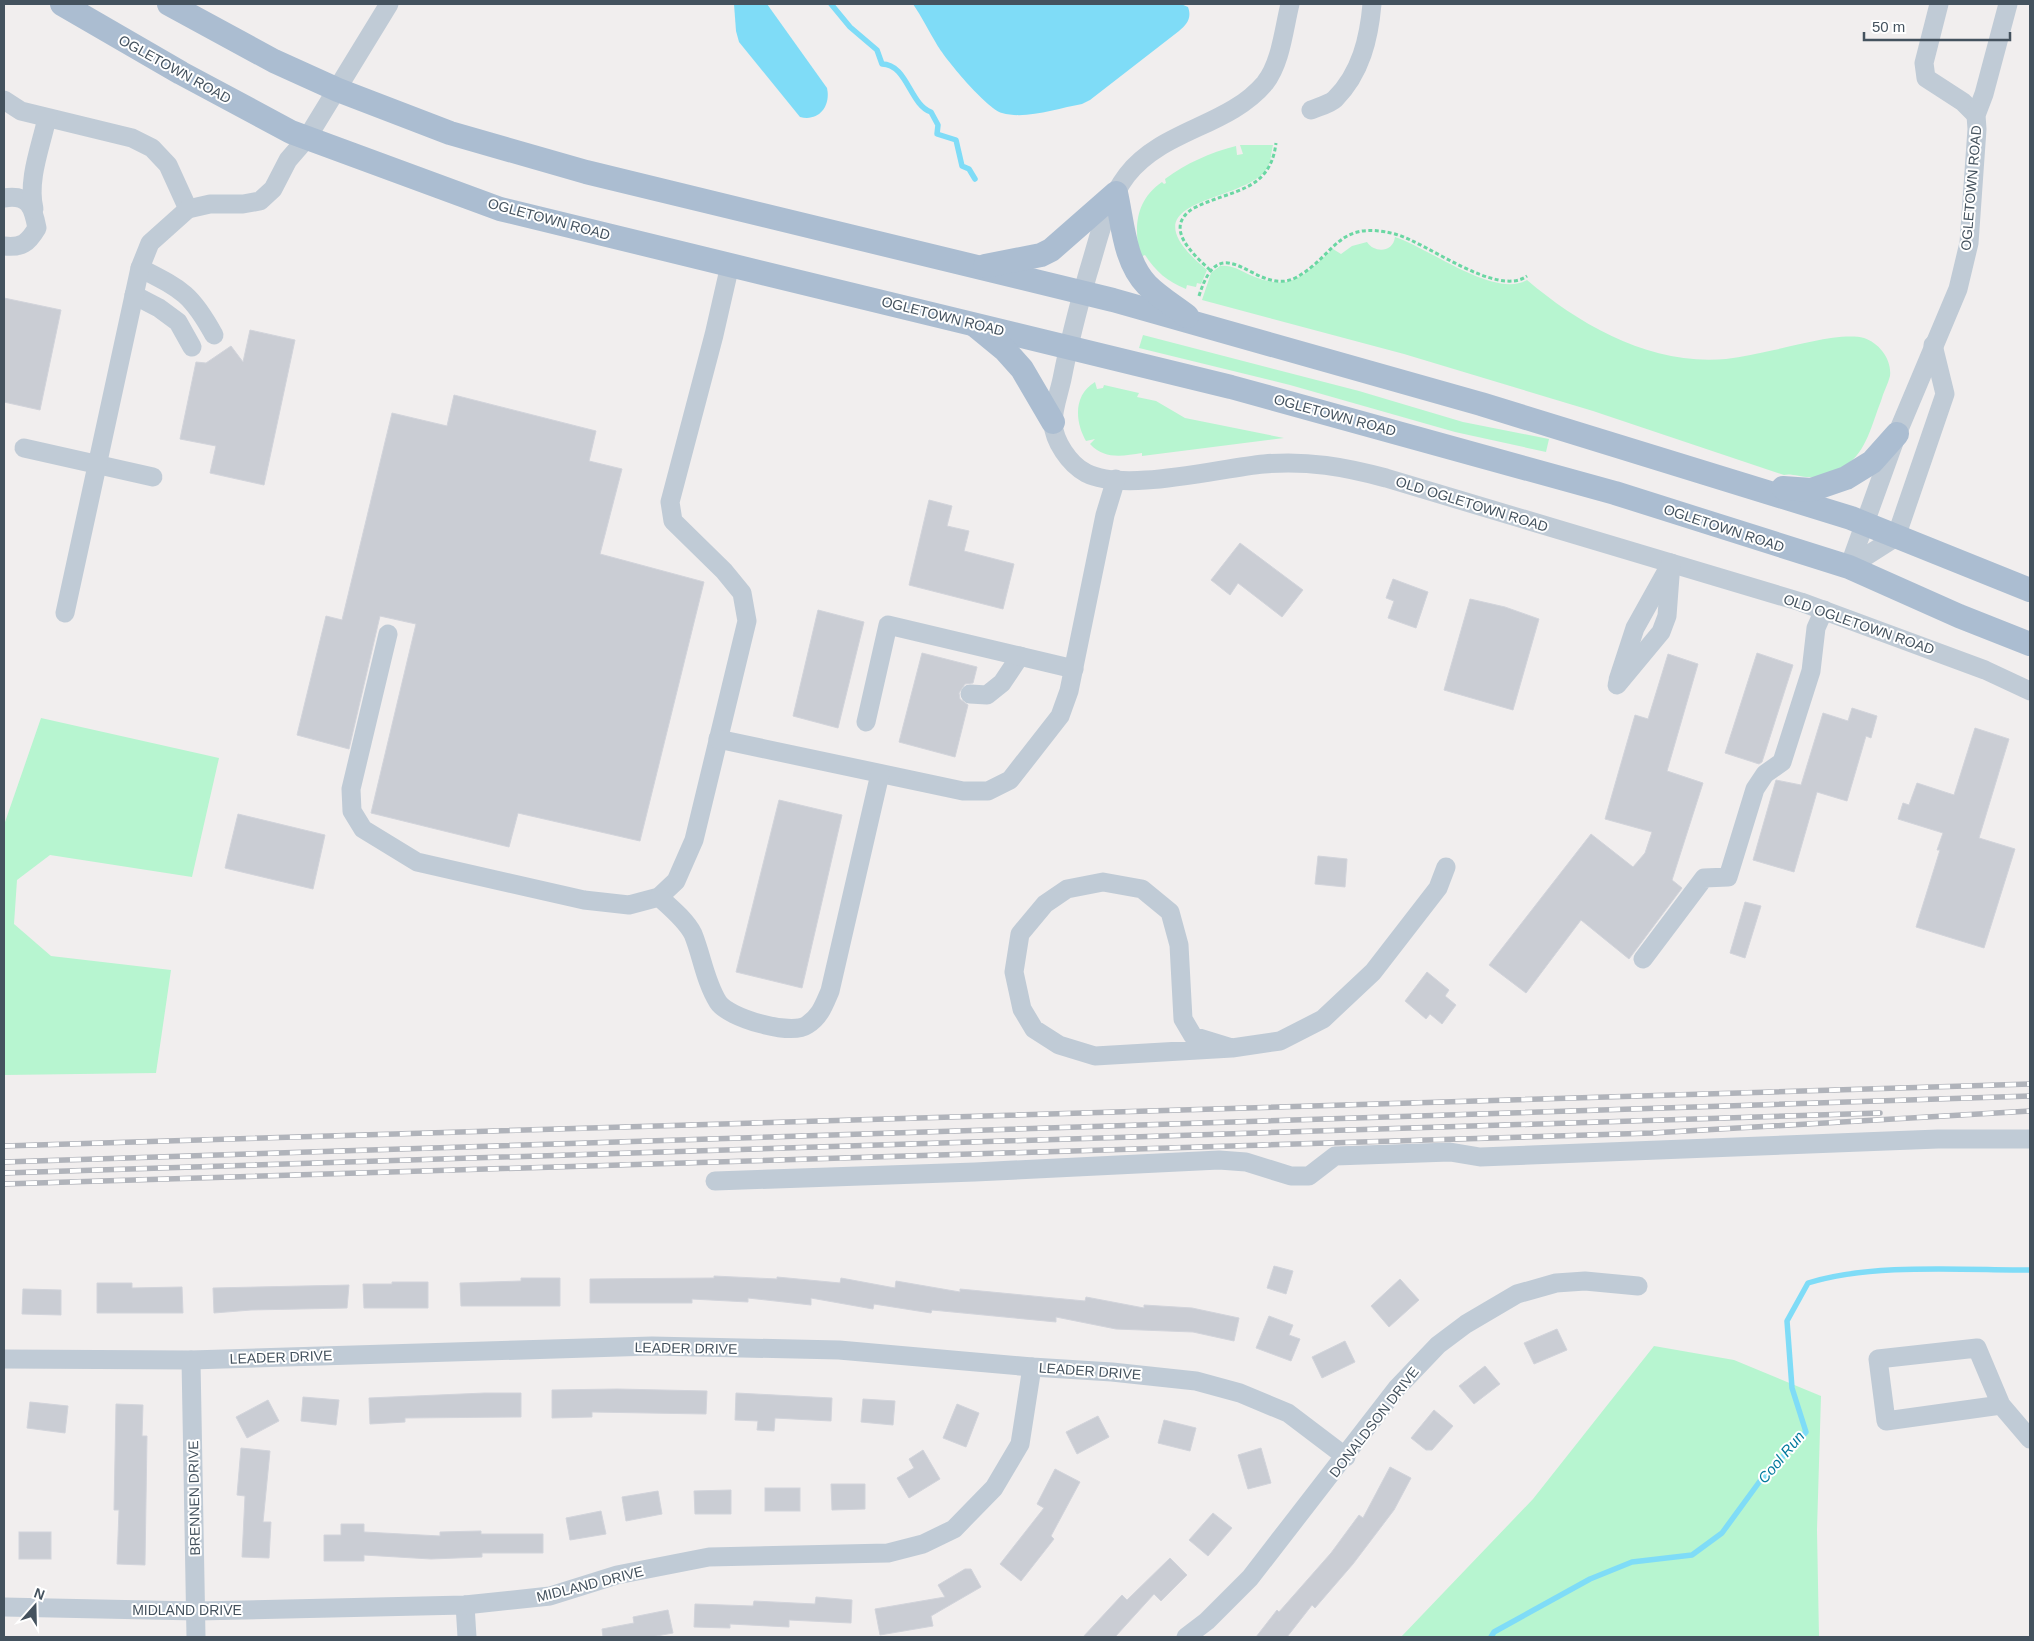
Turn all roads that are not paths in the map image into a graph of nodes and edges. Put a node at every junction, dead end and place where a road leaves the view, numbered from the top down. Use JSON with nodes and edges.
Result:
{"nodes":[{"id":1,"x":62,"y":4,"type":"edge"},
{"id":2,"x":169,"y":4,"type":"edge"},
{"id":3,"x":389,"y":4,"type":"edge"},
{"id":4,"x":1290,"y":4,"type":"edge"},
{"id":5,"x":1372,"y":4,"type":"edge"},
{"id":6,"x":1939,"y":4,"type":"edge"},
{"id":7,"x":2008,"y":4,"type":"edge"},
{"id":8,"x":338,"y":90,"type":"junction"},
{"id":9,"x":4,"y":100,"type":"edge"},
{"id":10,"x":1311,"y":110,"type":"dead end"},
{"id":11,"x":1976,"y":115,"type":"junction"},
{"id":12,"x":47,"y":118,"type":"junction"},
{"id":13,"x":307,"y":138,"type":"junction"},
{"id":14,"x":1116,"y":193,"type":"junction"},
{"id":15,"x":4,"y":198,"type":"edge"},
{"id":16,"x":34,"y":209,"type":"junction"},
{"id":17,"x":188,"y":209,"type":"junction"},
{"id":18,"x":4,"y":246,"type":"edge"},
{"id":19,"x":730,"y":264,"type":"junction"},
{"id":20,"x":978,"y":267,"type":"junction"},
{"id":21,"x":140,"y":268,"type":"junction"},
{"id":22,"x":1082,"y":293,"type":"junction"},
{"id":23,"x":134,"y":295,"type":"junction"},
{"id":24,"x":971,"y":323,"type":"junction"},
{"id":25,"x":1197,"y":323,"type":"junction"},
{"id":26,"x":214,"y":335,"type":"dead end"},
{"id":27,"x":1933,"y":345,"type":"junction"},
{"id":28,"x":1068,"y":346,"type":"junction"},
{"id":29,"x":192,"y":347,"type":"dead end"},
{"id":30,"x":1053,"y":422,"type":"junction"},
{"id":31,"x":1897,"y":434,"type":"junction"},
{"id":32,"x":24,"y":448,"type":"dead end"},
{"id":33,"x":97,"y":464,"type":"junction"},
{"id":34,"x":154,"y":477,"type":"dead end"},
{"id":35,"x":1116,"y":479,"type":"junction"},
{"id":36,"x":1746,"y":486,"type":"junction"},
{"id":37,"x":1865,"y":524,"type":"junction"},
{"id":38,"x":1896,"y":537,"type":"junction"},
{"id":39,"x":1671,"y":564,"type":"junction"},
{"id":40,"x":1849,"y":567,"type":"junction"},
{"id":41,"x":2030,"y":590,"type":"edge"},
{"id":42,"x":1824,"y":610,"type":"junction"},
{"id":43,"x":65,"y":613,"type":"dead end"},
{"id":44,"x":388,"y":634,"type":"dead end"},
{"id":45,"x":2030,"y":644,"type":"edge"},
{"id":46,"x":1020,"y":656,"type":"junction"},
{"id":47,"x":1074,"y":670,"type":"junction"},
{"id":48,"x":2030,"y":691,"type":"edge"},
{"id":49,"x":970,"y":694,"type":"dead end"},
{"id":50,"x":866,"y":722,"type":"dead end"},
{"id":51,"x":718,"y":740,"type":"junction"},
{"id":52,"x":880,"y":774,"type":"junction"},
{"id":53,"x":1446,"y":867,"type":"dead end"},
{"id":54,"x":659,"y":897,"type":"junction"},
{"id":55,"x":1643,"y":959,"type":"dead end"},
{"id":56,"x":1232,"y":1048,"type":"junction"},
{"id":57,"x":2030,"y":1139,"type":"edge"},
{"id":58,"x":715,"y":1181,"type":"dead end"},
{"id":59,"x":1638,"y":1286,"type":"dead end"},
{"id":60,"x":4,"y":1359,"type":"edge"},
{"id":61,"x":191,"y":1360,"type":"junction"},
{"id":62,"x":1032,"y":1367,"type":"junction"},
{"id":63,"x":2001,"y":1405,"type":"junction"},
{"id":64,"x":2030,"y":1439,"type":"edge"},
{"id":65,"x":1346,"y":1457,"type":"junction"},
{"id":66,"x":465,"y":1605,"type":"junction"},
{"id":67,"x":4,"y":1608,"type":"edge"},
{"id":68,"x":197,"y":1611,"type":"junction"},
{"id":69,"x":196,"y":1637,"type":"edge"},
{"id":70,"x":467,"y":1637,"type":"edge"},
{"id":71,"x":1186,"y":1637,"type":"edge"}],
"edges":[{"from":1,"to":13,"type":"main road","name":"OGLETOWN ROAD"},
{"from":2,"to":8,"type":"main road"},
{"from":3,"to":8,"type":"street"},
{"from":4,"to":14,"type":"street"},
{"from":5,"to":10,"type":"street"},
{"from":6,"to":11,"type":"street","name":"OGLETOWN ROAD"},
{"from":7,"to":11,"type":"street","name":"OGLETOWN ROAD"},
{"from":8,"to":13,"type":"street"},
{"from":8,"to":20,"type":"main road"},
{"from":9,"to":12,"type":"street"},
{"from":11,"to":27,"type":"street","name":"OGLETOWN ROAD"},
{"from":12,"to":16,"type":"street"},
{"from":12,"to":17,"type":"street"},
{"from":13,"to":17,"type":"street"},
{"from":13,"to":19,"type":"main road","name":"OGLETOWN ROAD"},
{"from":14,"to":20,"type":"main road"},
{"from":14,"to":22,"type":"street"},
{"from":14,"to":25,"type":"main road"},
{"from":15,"to":16,"type":"street"},
{"from":16,"to":18,"type":"street"},
{"from":17,"to":21,"type":"street"},
{"from":19,"to":24,"type":"main road","name":"OGLETOWN ROAD"},
{"from":19,"to":51,"type":"street"},
{"from":20,"to":22,"type":"main road"},
{"from":21,"to":23,"type":"street"},
{"from":21,"to":26,"type":"street"},
{"from":22,"to":25,"type":"main road"},
{"from":22,"to":28,"type":"street"},
{"from":23,"to":29,"type":"street"},
{"from":23,"to":33,"type":"street"},
{"from":24,"to":28,"type":"main road","name":"OGLETOWN ROAD"},
{"from":24,"to":30,"type":"main road"},
{"from":25,"to":36,"type":"main road"},
{"from":27,"to":31,"type":"street","name":"OGLETOWN ROAD"},
{"from":27,"to":38,"type":"street"},
{"from":28,"to":30,"type":"street"},
{"from":28,"to":40,"type":"main road","name":"OGLETOWN ROAD"},
{"from":30,"to":35,"type":"street","name":"OLD OGLETOWN ROAD"},
{"from":31,"to":36,"type":"main road"},
{"from":31,"to":37,"type":"street","name":"OGLETOWN ROAD"},
{"from":32,"to":33,"type":"street"},
{"from":33,"to":34,"type":"street"},
{"from":33,"to":43,"type":"street"},
{"from":35,"to":39,"type":"street","name":"OLD OGLETOWN ROAD"},
{"from":35,"to":47,"type":"street"},
{"from":36,"to":37,"type":"main road"},
{"from":37,"to":38,"type":"main road"},
{"from":37,"to":40,"type":"street","name":"OGLETOWN ROAD"},
{"from":38,"to":40,"type":"street"},
{"from":38,"to":41,"type":"main road"},
{"from":39,"to":39,"type":"street"},
{"from":39,"to":42,"type":"street","name":"OLD OGLETOWN ROAD"},
{"from":40,"to":45,"type":"main road","name":"OGLETOWN ROAD"},
{"from":42,"to":48,"type":"street","name":"OLD OGLETOWN ROAD"},
{"from":42,"to":55,"type":"street"},
{"from":44,"to":54,"type":"street"},
{"from":46,"to":47,"type":"street"},
{"from":46,"to":49,"type":"street"},
{"from":46,"to":50,"type":"street"},
{"from":47,"to":52,"type":"street"},
{"from":51,"to":52,"type":"street"},
{"from":51,"to":54,"type":"street"},
{"from":52,"to":54,"type":"street"},
{"from":53,"to":56,"type":"street"},
{"from":56,"to":56,"type":"street"},
{"from":57,"to":58,"type":"street"},
{"from":59,"to":65,"type":"street","name":"DONALDSON DRIVE"},
{"from":60,"to":61,"type":"street","name":"LEADER DRIVE"},
{"from":61,"to":62,"type":"street","name":"LEADER DRIVE"},
{"from":61,"to":68,"type":"street","name":"BRENNEN DRIVE"},
{"from":62,"to":65,"type":"street","name":"LEADER DRIVE"},
{"from":62,"to":66,"type":"street","name":"MIDLAND DRIVE"},
{"from":63,"to":63,"type":"street"},
{"from":63,"to":64,"type":"street"},
{"from":65,"to":71,"type":"street","name":"DONALDSON DRIVE"},
{"from":66,"to":68,"type":"street","name":"MIDLAND DRIVE"},
{"from":66,"to":70,"type":"street"},
{"from":67,"to":68,"type":"street","name":"MIDLAND DRIVE"},
{"from":68,"to":69,"type":"street","name":"BRENNEN DRIVE"}]}
